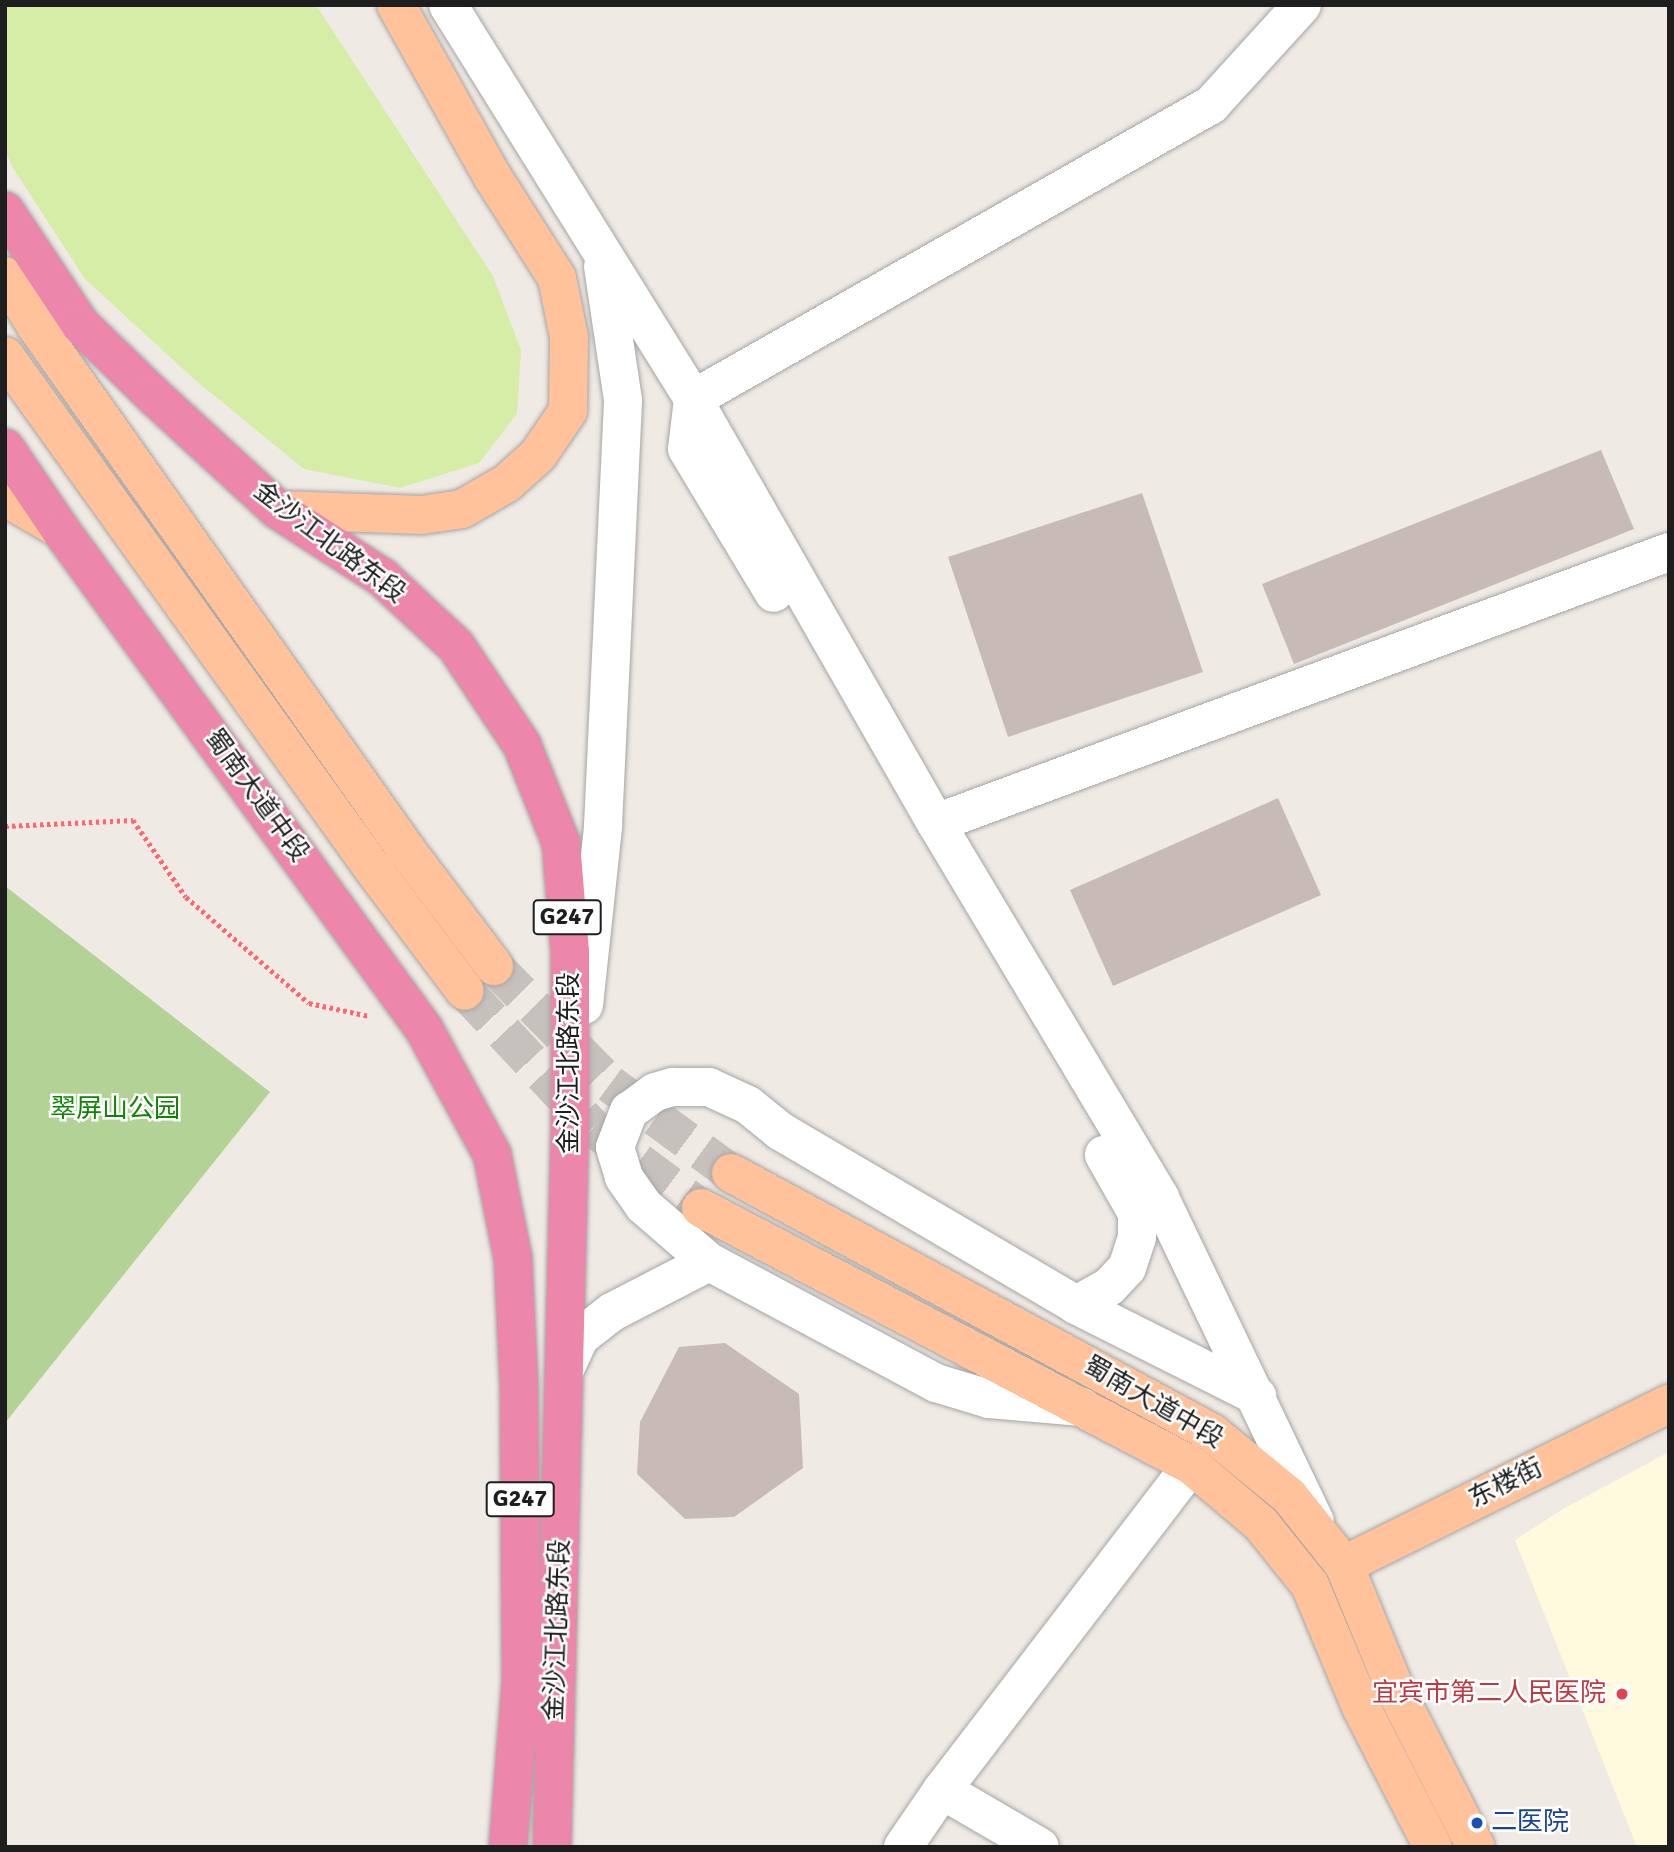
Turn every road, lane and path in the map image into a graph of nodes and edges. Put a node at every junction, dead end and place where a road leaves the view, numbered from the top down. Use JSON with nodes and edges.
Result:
{"nodes":[{"id":1,"x":396,"y":5,"type":"edge"},
{"id":2,"x":448,"y":5,"type":"edge"},
{"id":3,"x":1302,"y":5,"type":"edge"},
{"id":4,"x":5,"y":211,"type":"edge"},
{"id":5,"x":601,"y":252,"type":"junction"},
{"id":6,"x":5,"y":276,"type":"edge"},
{"id":7,"x":5,"y":356,"type":"edge"},
{"id":8,"x":693,"y":399,"type":"junction"},
{"id":9,"x":5,"y":448,"type":"edge"},
{"id":10,"x":5,"y":497,"type":"edge"},
{"id":11,"x":278,"y":510,"type":"junction"},
{"id":12,"x":60,"y":529,"type":"junction"},
{"id":13,"x":1669,"y":552,"type":"edge"},
{"id":14,"x":936,"y":823,"type":"junction"},
{"id":15,"x":5,"y":826,"type":"edge"},
{"id":16,"x":494,"y":966,"type":"tunnel mouth"},
{"id":17,"x":465,"y":991,"type":"tunnel mouth"},
{"id":18,"x":424,"y":1028,"type":"junction"},
{"id":19,"x":570,"y":1125,"type":"junction"},
{"id":20,"x":492,"y":1154,"type":"joint"},
{"id":21,"x":731,"y":1173,"type":"tunnel mouth"},
{"id":22,"x":701,"y":1208,"type":"tunnel mouth"},
{"id":23,"x":709,"y":1262,"type":"junction"},
{"id":24,"x":1076,"y":1305,"type":"junction"},
{"id":25,"x":565,"y":1369,"type":"junction"},
{"id":26,"x":1257,"y":1396,"type":"junction"},
{"id":27,"x":1669,"y":1404,"type":"edge"},
{"id":28,"x":1084,"y":1407,"type":"junction"},
{"id":29,"x":1191,"y":1465,"type":"junction"},
{"id":30,"x":1334,"y":1553,"type":"junction"},
{"id":31,"x":942,"y":1790,"type":"junction"},
{"id":32,"x":508,"y":1847,"type":"edge"},
{"id":33,"x":552,"y":1847,"type":"edge"},
{"id":34,"x":903,"y":1847,"type":"edge"},
{"id":35,"x":1040,"y":1847,"type":"edge"},
{"id":36,"x":1433,"y":1847,"type":"edge"},
{"id":37,"x":1476,"y":1847,"type":"edge"}],
"edges":[{"from":1,"to":11,"type":"main road"},
{"from":2,"to":5,"type":"street"},
{"from":3,"to":8,"type":"street"},
{"from":4,"to":11,"type":"highway","name":"金沙江北路东段","number":"G247"},
{"from":5,"to":8,"type":"street"},
{"from":5,"to":19,"type":"street"},
{"from":6,"to":16,"type":"main road"},
{"from":7,"to":17,"type":"main road","name":"蜀南大道中段"},
{"from":8,"to":14,"type":"street"},
{"from":8,"to":24,"type":"street"},
{"from":9,"to":12,"type":"highway","name":"蜀南大道中段","number":"G247"},
{"from":10,"to":12,"type":"main road"},
{"from":11,"to":19,"type":"highway","name":"金沙江北路东段","number":"G247"},
{"from":12,"to":18,"type":"highway","name":"蜀南大道中段","number":"G247"},
{"from":13,"to":14,"type":"street"},
{"from":14,"to":26,"type":"street"},
{"from":15,"to":18,"type":"path"},
{"from":18,"to":20,"type":"highway","name":"蜀南大道中段","number":"G247"},
{"from":19,"to":25,"type":"highway","name":"金沙江北路东段","number":"G247"},
{"from":20,"to":32,"type":"highway","name":"金沙江北路东段","number":"G247"},
{"from":21,"to":30,"type":"main road","name":"蜀南大道中段"},
{"from":22,"to":28,"type":"main road","name":"蜀南大道中段"},
{"from":23,"to":24,"type":"street"},
{"from":23,"to":25,"type":"street"},
{"from":23,"to":28,"type":"street"},
{"from":24,"to":26,"type":"street"},
{"from":25,"to":33,"type":"highway","name":"金沙江北路东段","number":"G247"},
{"from":26,"to":30,"type":"street"},
{"from":27,"to":30,"type":"main road","name":"东楼街"},
{"from":28,"to":29,"type":"main road","name":"蜀南大道中段"},
{"from":29,"to":31,"type":"street"},
{"from":29,"to":36,"type":"main road","name":"蜀南大道中段"},
{"from":30,"to":37,"type":"main road","name":"蜀南大道中段"},
{"from":31,"to":34,"type":"street"},
{"from":31,"to":35,"type":"street"}]}
